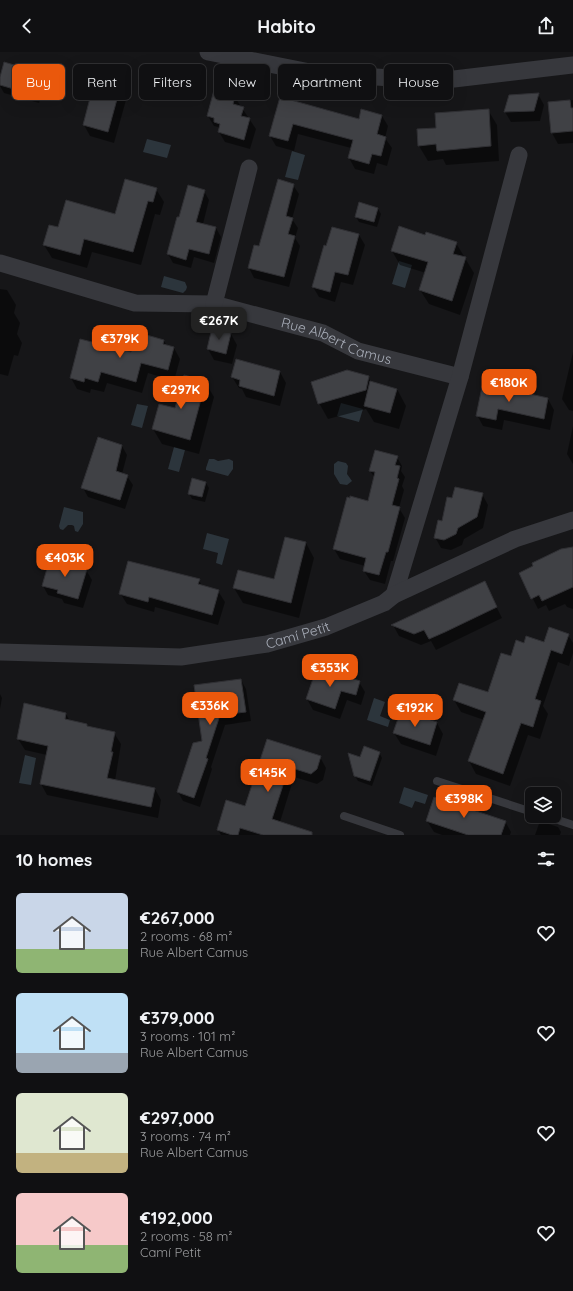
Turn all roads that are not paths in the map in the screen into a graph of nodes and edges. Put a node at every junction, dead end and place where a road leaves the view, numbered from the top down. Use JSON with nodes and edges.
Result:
{"nodes":[{"id":1,"x":208,"y":52,"type":"edge"},
{"id":2,"x":573,"y":65,"type":"edge"},
{"id":3,"x":519,"y":155,"type":"dead end"},
{"id":4,"x":249,"y":168,"type":"dead end"},
{"id":5,"x":0,"y":263,"type":"edge"},
{"id":6,"x":214,"y":304,"type":"junction"},
{"id":7,"x":460,"y":377,"type":"junction"},
{"id":8,"x":573,"y":520,"type":"edge"},
{"id":9,"x":394,"y":595,"type":"junction"},
{"id":10,"x":0,"y":652,"type":"edge"},
{"id":11,"x":437,"y":780,"type":"dead end"},
{"id":12,"x":525,"y":810,"type":"edge"},
{"id":13,"x":344,"y":816,"type":"dead end"},
{"id":14,"x":561,"y":821,"type":"edge"},
{"id":15,"x":573,"y":825,"type":"edge"},
{"id":16,"x":400,"y":835,"type":"edge"}],
"edges":[{"from":1,"to":2,"type":"street"},
{"from":3,"to":7,"type":"street"},
{"from":4,"to":6,"type":"street"},
{"from":5,"to":6,"type":"street","name":"Rue Albert Camus"},
{"from":6,"to":7,"type":"street","name":"Rue Albert Camus"},
{"from":7,"to":9,"type":"street"},
{"from":8,"to":9,"type":"street","name":"Camí Petit"},
{"from":9,"to":10,"type":"street","name":"Camí Petit"},
{"from":11,"to":12,"type":"lane"},
{"from":13,"to":16,"type":"lane"},
{"from":14,"to":15,"type":"lane"}]}
